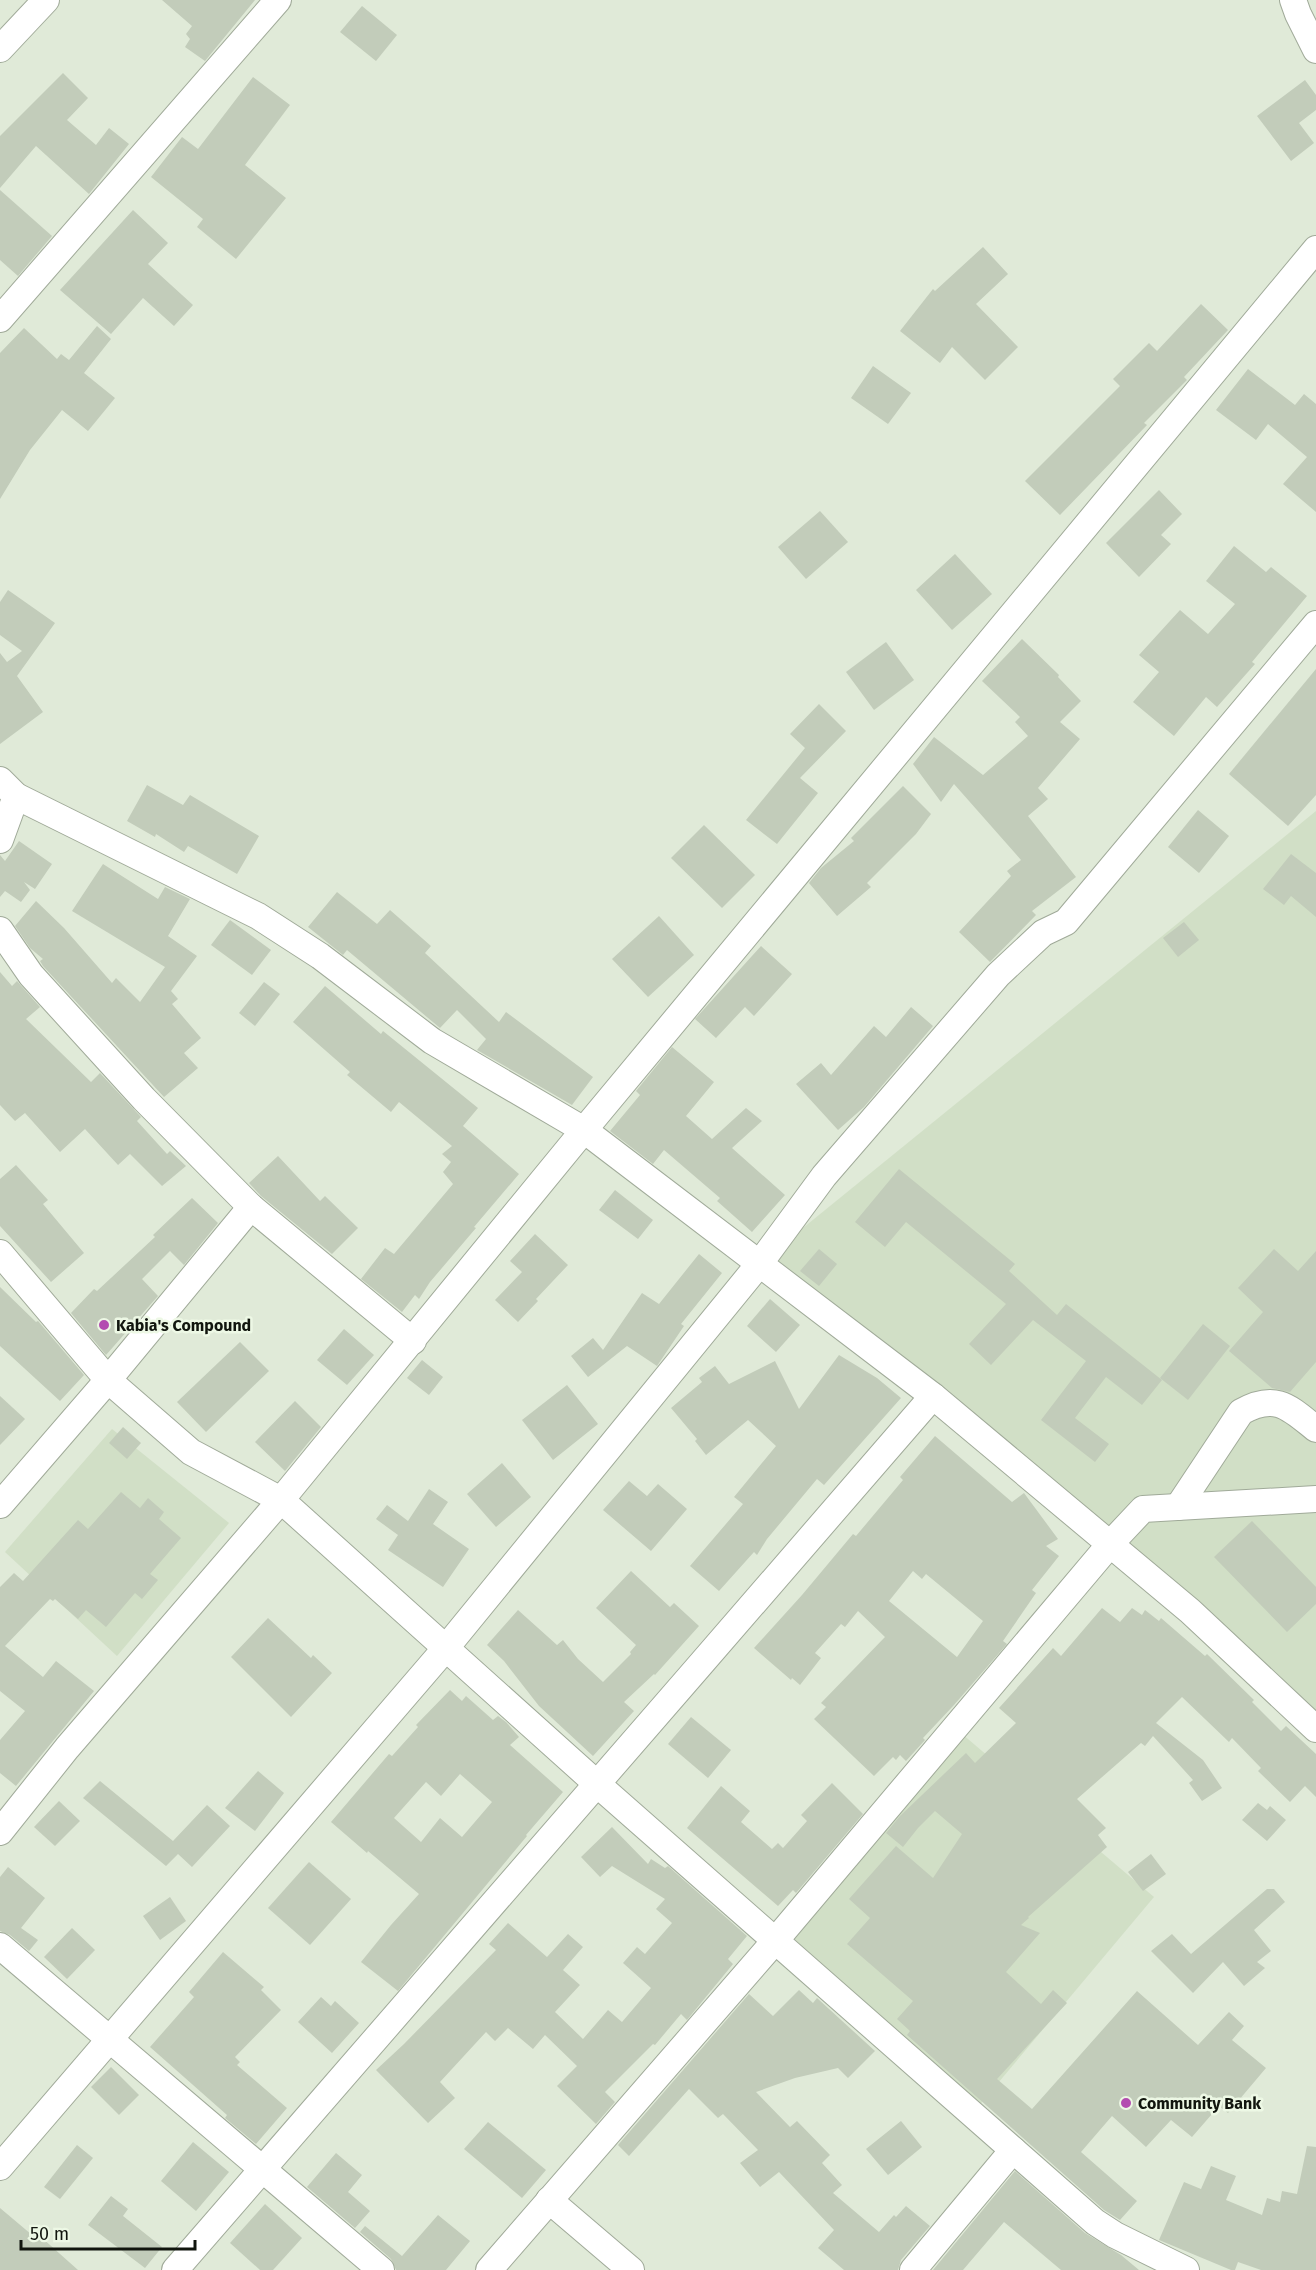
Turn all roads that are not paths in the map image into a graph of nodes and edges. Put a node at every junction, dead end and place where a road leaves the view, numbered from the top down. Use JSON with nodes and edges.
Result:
{"nodes":[{"id":1,"x":46,"y":0,"type":"edge"},
{"id":2,"x":278,"y":0,"type":"edge"},
{"id":3,"x":1293,"y":0,"type":"edge"},
{"id":4,"x":0,"y":49,"type":"edge"},
{"id":5,"x":1316,"y":50,"type":"edge"},
{"id":6,"x":1316,"y":249,"type":"edge"},
{"id":7,"x":0,"y":319,"type":"edge"},
{"id":8,"x":1316,"y":624,"type":"edge"},
{"id":9,"x":8,"y":788,"type":"edge"},
{"id":10,"x":0,"y":840,"type":"edge"},
{"id":11,"x":0,"y":930,"type":"edge"},
{"id":12,"x":584,"y":1130,"type":"junction"},
{"id":13,"x":251,"y":1208,"type":"junction"},
{"id":14,"x":0,"y":1253,"type":"edge"},
{"id":15,"x":760,"y":1263,"type":"junction"},
{"id":16,"x":413,"y":1341,"type":"junction"},
{"id":17,"x":108,"y":1380,"type":"junction"},
{"id":18,"x":933,"y":1396,"type":"junction"},
{"id":19,"x":1316,"y":1429,"type":"edge"},
{"id":20,"x":1316,"y":1499,"type":"edge"},
{"id":21,"x":281,"y":1500,"type":"junction"},
{"id":22,"x":0,"y":1505,"type":"edge"},
{"id":23,"x":1178,"y":1507,"type":"junction"},
{"id":24,"x":1111,"y":1544,"type":"junction"},
{"id":25,"x":446,"y":1649,"type":"junction"},
{"id":26,"x":1316,"y":1729,"type":"edge"},
{"id":27,"x":596,"y":1783,"type":"junction"},
{"id":28,"x":0,"y":1832,"type":"edge"},
{"id":29,"x":775,"y":1941,"type":"junction"},
{"id":30,"x":0,"y":1946,"type":"edge"},
{"id":31,"x":110,"y":2040,"type":"junction"},
{"id":32,"x":1013,"y":2150,"type":"junction"},
{"id":33,"x":0,"y":2168,"type":"edge"},
{"id":34,"x":262,"y":2171,"type":"junction"},
{"id":35,"x":549,"y":2200,"type":"junction"},
{"id":36,"x":1176,"y":2268,"type":"edge"},
{"id":37,"x":175,"y":2270,"type":"edge"},
{"id":38,"x":381,"y":2270,"type":"edge"},
{"id":39,"x":489,"y":2270,"type":"edge"},
{"id":40,"x":631,"y":2270,"type":"edge"},
{"id":41,"x":913,"y":2270,"type":"edge"}],
"edges":[{"from":1,"to":4,"type":"street"},
{"from":2,"to":7,"type":"street"},
{"from":3,"to":5,"type":"street"},
{"from":6,"to":12,"type":"street"},
{"from":8,"to":15,"type":"street"},
{"from":9,"to":10,"type":"street"},
{"from":9,"to":12,"type":"street"},
{"from":11,"to":13,"type":"street"},
{"from":12,"to":15,"type":"street"},
{"from":12,"to":16,"type":"street"},
{"from":13,"to":16,"type":"street"},
{"from":13,"to":17,"type":"street"},
{"from":14,"to":17,"type":"street"},
{"from":15,"to":18,"type":"street"},
{"from":15,"to":25,"type":"street"},
{"from":16,"to":21,"type":"street"},
{"from":17,"to":21,"type":"street"},
{"from":17,"to":22,"type":"street"},
{"from":18,"to":24,"type":"street"},
{"from":18,"to":27,"type":"street"},
{"from":19,"to":23,"type":"street"},
{"from":20,"to":23,"type":"street"},
{"from":21,"to":25,"type":"street"},
{"from":21,"to":28,"type":"street"},
{"from":23,"to":24,"type":"street"},
{"from":24,"to":26,"type":"street"},
{"from":24,"to":29,"type":"street"},
{"from":25,"to":27,"type":"street"},
{"from":25,"to":31,"type":"street"},
{"from":27,"to":29,"type":"street"},
{"from":27,"to":34,"type":"street"},
{"from":29,"to":32,"type":"street"},
{"from":29,"to":35,"type":"street"},
{"from":30,"to":31,"type":"street"},
{"from":31,"to":33,"type":"street"},
{"from":31,"to":34,"type":"street"},
{"from":32,"to":36,"type":"street"},
{"from":32,"to":41,"type":"street"},
{"from":34,"to":37,"type":"street"},
{"from":34,"to":38,"type":"street"},
{"from":35,"to":39,"type":"street"},
{"from":35,"to":40,"type":"street"}]}
